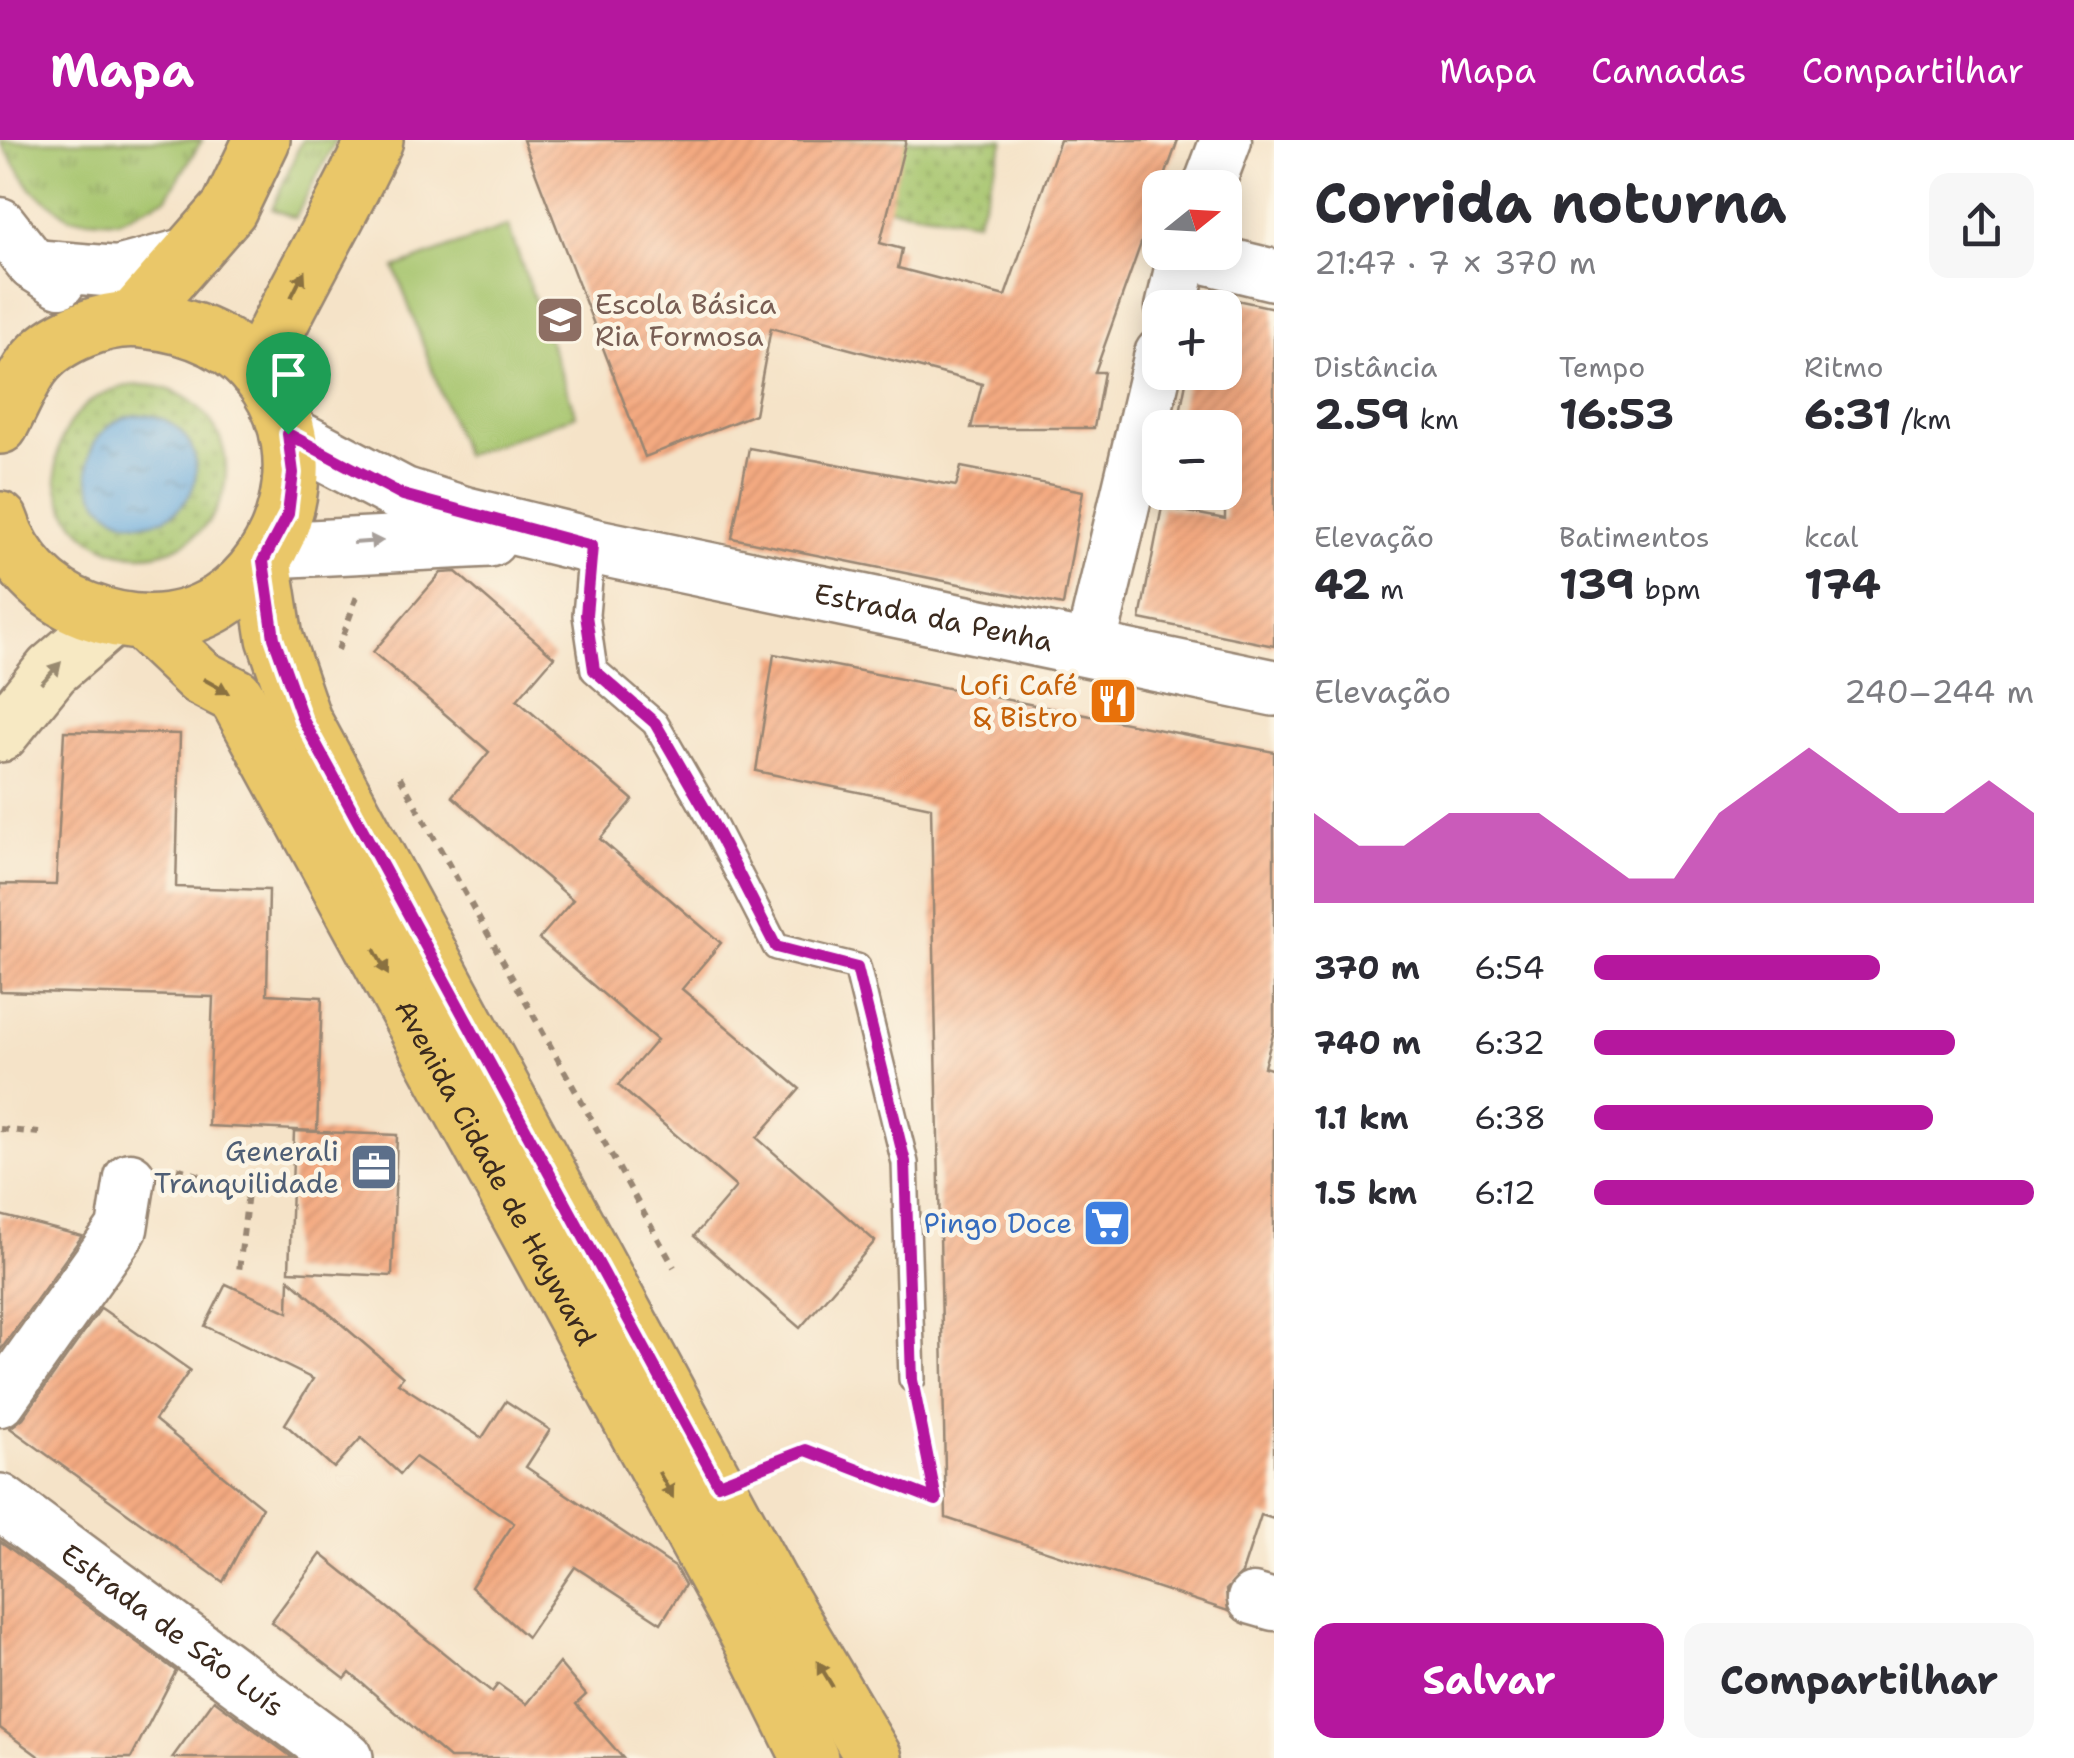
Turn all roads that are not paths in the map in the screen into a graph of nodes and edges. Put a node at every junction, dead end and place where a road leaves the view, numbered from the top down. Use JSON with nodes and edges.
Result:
{"nodes":[{"id":1,"x":262,"y":140,"type":"edge"},
{"id":2,"x":375,"y":140,"type":"edge"},
{"id":3,"x":1226,"y":140,"type":"edge"},
{"id":4,"x":1215,"y":170,"type":"edge"},
{"id":5,"x":0,"y":223,"type":"edge"},
{"id":6,"x":196,"y":251,"type":"junction"},
{"id":7,"x":34,"y":265,"type":"junction"},
{"id":8,"x":1242,"y":267,"type":"edge"},
{"id":9,"x":1274,"y":275,"type":"edge"},
{"id":10,"x":126,"y":320,"type":"junction"},
{"id":11,"x":256,"y":372,"type":"junction"},
{"id":12,"x":1151,"y":390,"type":"edge"},
{"id":13,"x":0,"y":426,"type":"edge"},
{"id":14,"x":288,"y":434,"type":"junction"},
{"id":15,"x":2,"y":546,"type":"edge"},
{"id":16,"x":592,"y":546,"type":"junction"},
{"id":17,"x":267,"y":556,"type":"junction"},
{"id":18,"x":126,"y":621,"type":"junction"},
{"id":19,"x":1090,"y":648,"type":"junction"},
{"id":20,"x":1274,"y":688,"type":"edge"},
{"id":21,"x":0,"y":734,"type":"edge"},
{"id":22,"x":150,"y":1171,"type":"road end"},
{"id":23,"x":912,"y":1380,"type":"road end"},
{"id":24,"x":0,"y":1401,"type":"edge"},
{"id":25,"x":0,"y":1502,"type":"edge"},
{"id":26,"x":344,"y":1758,"type":"edge"},
{"id":27,"x":810,"y":1758,"type":"edge"},
{"id":28,"x":874,"y":1758,"type":"edge"}],
"edges":[{"from":1,"to":6,"type":"main road"},
{"from":11,"to":2,"type":"main road","one_way":true},
{"from":3,"to":4,"type":"street"},
{"from":5,"to":7,"type":"street"},
{"from":6,"to":7,"type":"street"},
{"from":6,"to":10,"type":"main road"},
{"from":7,"to":10,"type":"street"},
{"from":8,"to":9,"type":"street"},
{"from":10,"to":11,"type":"main road"},
{"from":10,"to":13,"type":"main road"},
{"from":11,"to":14,"type":"main road"},
{"from":12,"to":19,"type":"street"},
{"from":14,"to":16,"type":"street"},
{"from":14,"to":17,"type":"main road"},
{"from":15,"to":18,"type":"main road","name":"Avenida Cidade de Hayward"},
{"from":17,"to":16,"type":"street","one_way":true},
{"from":16,"to":19,"type":"street","name":"Estrada da Penha"},
{"from":16,"to":23,"type":"lane"},
{"from":17,"to":18,"type":"main road"},
{"from":28,"to":17,"type":"main road","name":"Avenida Cidade de Hayward","one_way":true},
{"from":21,"to":18,"type":"main road","one_way":true},
{"from":18,"to":27,"type":"main road","name":"Avenida Cidade de Hayward","one_way":true},
{"from":19,"to":20,"type":"street","name":"Estrada da Penha"},
{"from":22,"to":24,"type":"street"},
{"from":25,"to":26,"type":"street","name":"Estrada de São Luís"}]}
